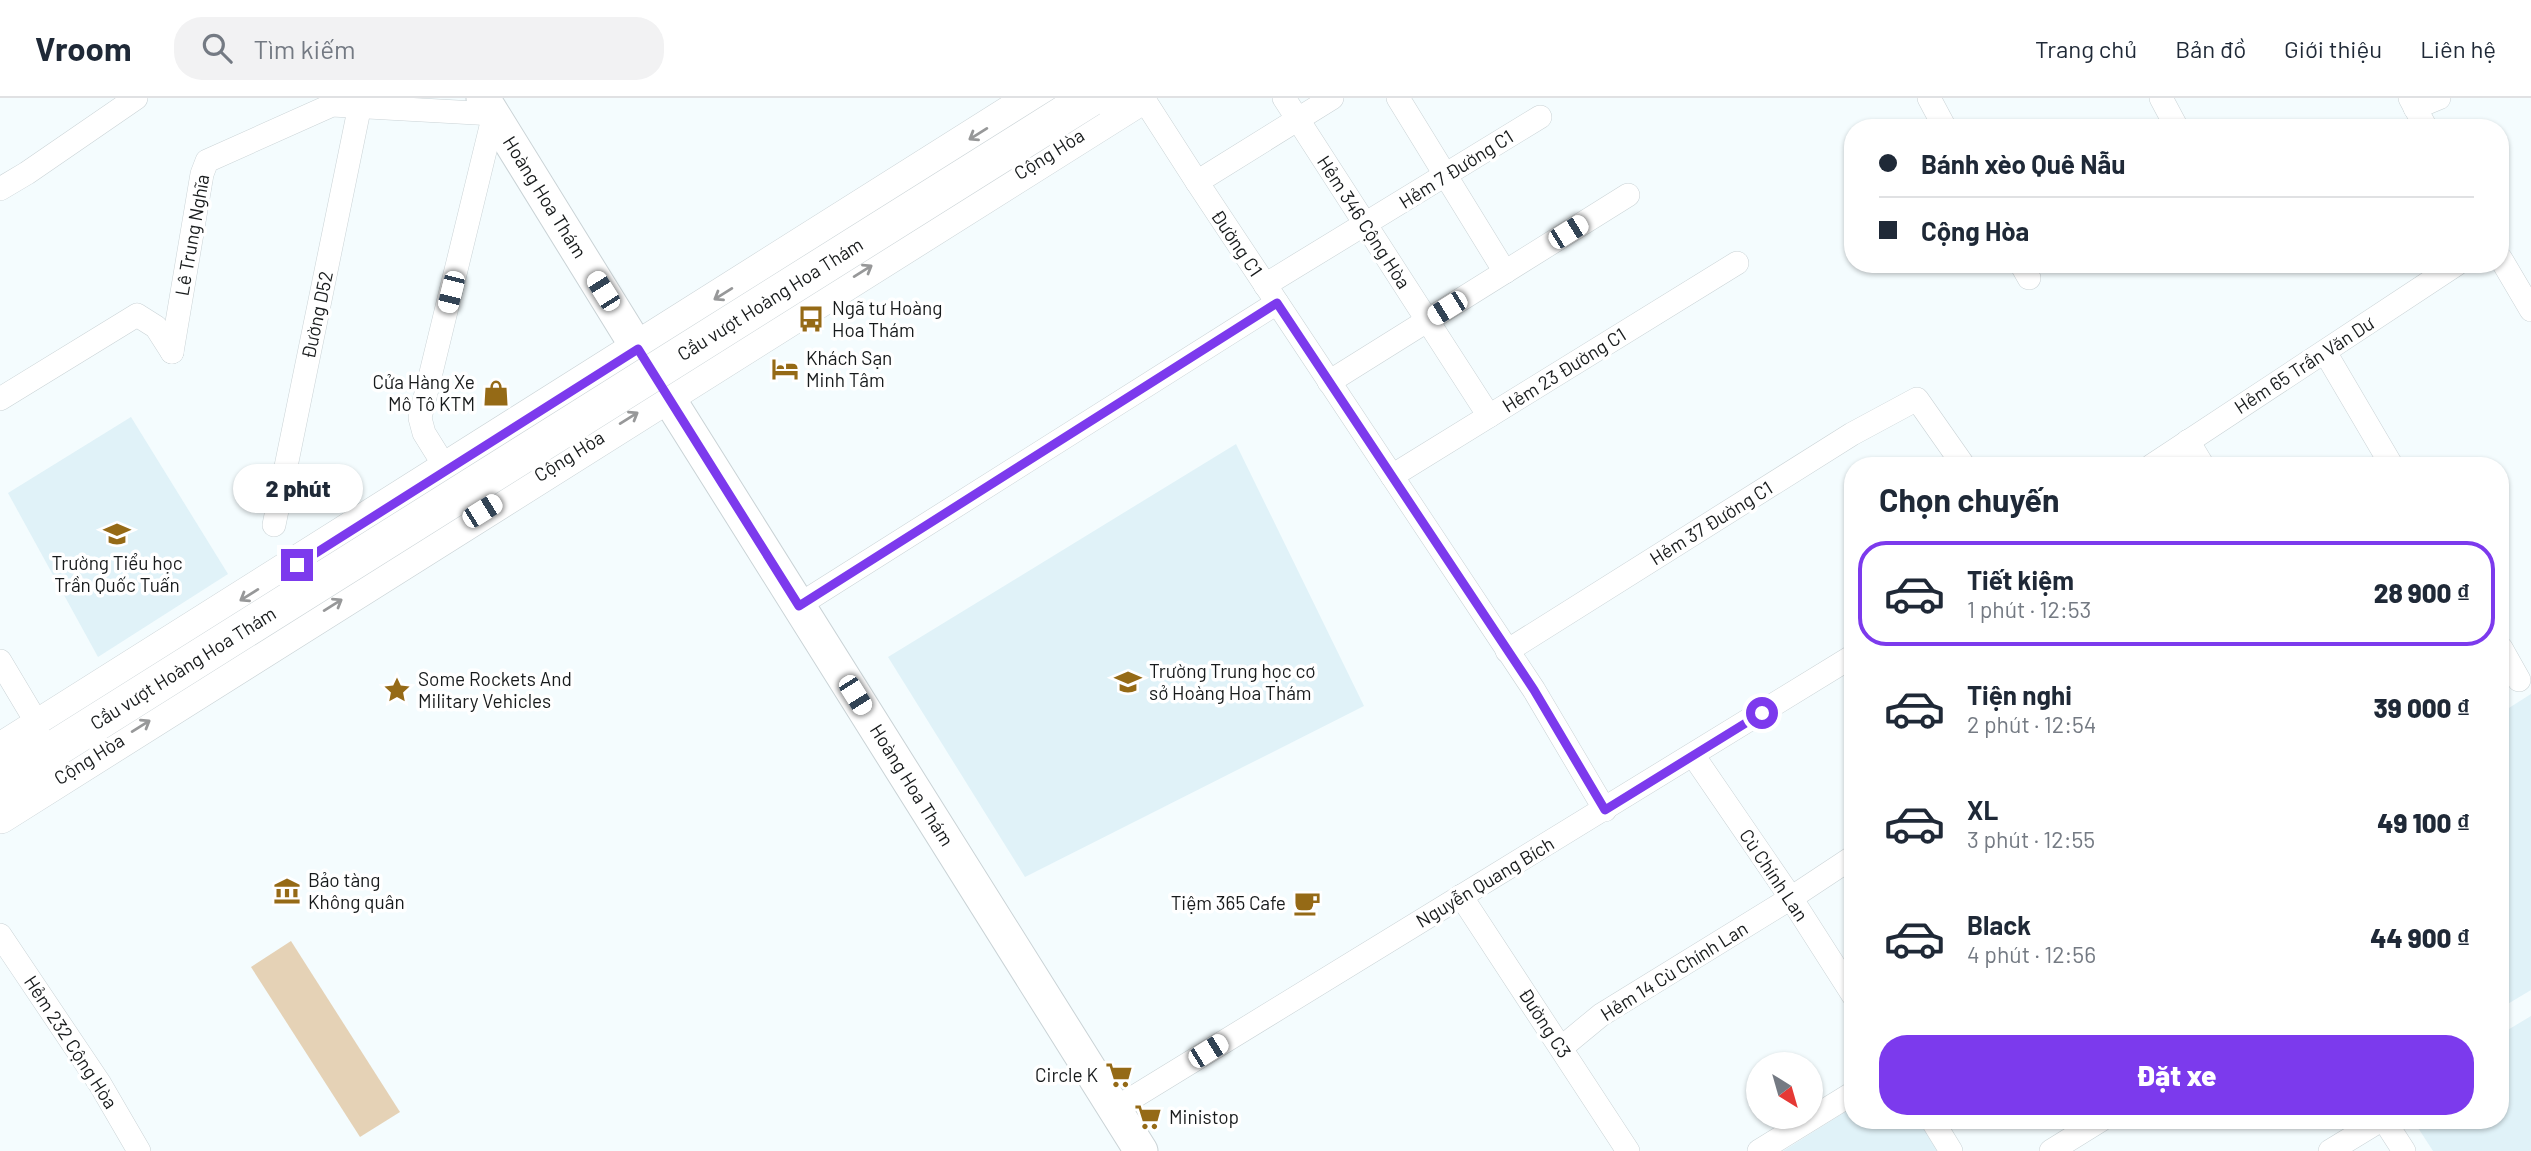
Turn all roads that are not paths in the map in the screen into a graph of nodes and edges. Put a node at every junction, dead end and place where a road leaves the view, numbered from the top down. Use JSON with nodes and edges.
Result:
{"nodes":[{"id":1,"x":136,"y":98,"type":"edge"},
{"id":2,"x":1036,"y":98,"type":"edge"},
{"id":3,"x":1090,"y":98,"type":"edge"},
{"id":4,"x":1138,"y":98,"type":"edge"},
{"id":5,"x":1143,"y":98,"type":"edge"},
{"id":6,"x":1284,"y":98,"type":"edge"},
{"id":7,"x":1332,"y":98,"type":"edge"},
{"id":8,"x":1398,"y":98,"type":"edge"},
{"id":9,"x":1929,"y":98,"type":"edge"},
{"id":10,"x":2161,"y":98,"type":"edge"},
{"id":11,"x":2439,"y":98,"type":"edge"},
{"id":12,"x":2412,"y":103,"type":"edge"},
{"id":13,"x":360,"y":105,"type":"junction"},
{"id":14,"x":488,"y":106,"type":"edge"},
{"id":15,"x":1540,"y":117,"type":"dead end"},
{"id":16,"x":1298,"y":119,"type":"junction"},
{"id":17,"x":1940,"y":119,"type":"edge"},
{"id":18,"x":2173,"y":119,"type":"edge"},
{"id":19,"x":2421,"y":119,"type":"edge"},
{"id":20,"x":1446,"y":175,"type":"junction"},
{"id":21,"x":1197,"y":182,"type":"junction"},
{"id":22,"x":0,"y":189,"type":"edge"},
{"id":23,"x":1628,"y":195,"type":"dead end"},
{"id":24,"x":1366,"y":224,"type":"junction"},
{"id":25,"x":1737,"y":264,"type":"dead end"},
{"id":26,"x":759,"y":272,"type":"junction"},
{"id":27,"x":1505,"y":272,"type":"junction"},
{"id":28,"x":2444,"y":273,"type":"edge"},
{"id":29,"x":2509,"y":273,"type":"edge"},
{"id":30,"x":1271,"y":294,"type":"junction"},
{"id":31,"x":2531,"y":310,"type":"edge"},
{"id":32,"x":789,"y":318,"type":"junction"},
{"id":33,"x":1428,"y":320,"type":"junction"},
{"id":34,"x":638,"y":349,"type":"junction"},
{"id":35,"x":2325,"y":352,"type":"junction"},
{"id":36,"x":1329,"y":382,"type":"junction"},
{"id":37,"x":666,"y":395,"type":"junction"},
{"id":38,"x":0,"y":399,"type":"edge"},
{"id":39,"x":1489,"y":416,"type":"junction"},
{"id":40,"x":521,"y":423,"type":"junction"},
{"id":41,"x":2188,"y":441,"type":"junction"},
{"id":42,"x":1958,"y":457,"type":"edge"},
{"id":43,"x":2164,"y":457,"type":"edge"},
{"id":44,"x":2198,"y":457,"type":"edge"},
{"id":45,"x":2387,"y":457,"type":"edge"},
{"id":46,"x":550,"y":468,"type":"junction"},
{"id":47,"x":447,"y":470,"type":"junction"},
{"id":48,"x":1392,"y":476,"type":"junction"},
{"id":49,"x":274,"y":525,"type":"dead end"},
{"id":50,"x":799,"y":606,"type":"junction"},
{"id":51,"x":1507,"y":651,"type":"junction"},
{"id":52,"x":0,"y":661,"type":"edge"},
{"id":53,"x":1844,"y":662,"type":"edge"},
{"id":54,"x":2509,"y":664,"type":"edge"},
{"id":55,"x":2517,"y":681,"type":"edge"},
{"id":56,"x":49,"y":737,"type":"junction"},
{"id":57,"x":0,"y":752,"type":"edge"},
{"id":58,"x":1693,"y":755,"type":"junction"},
{"id":59,"x":0,"y":783,"type":"edge"},
{"id":60,"x":1605,"y":810,"type":"junction"},
{"id":61,"x":0,"y":815,"type":"edge"},
{"id":62,"x":1844,"y":863,"type":"edge"},
{"id":63,"x":1461,"y":896,"type":"junction"},
{"id":64,"x":1791,"y":898,"type":"junction"},
{"id":65,"x":0,"y":934,"type":"edge"},
{"id":66,"x":1844,"y":964,"type":"edge"},
{"id":67,"x":1561,"y":1048,"type":"junction"},
{"id":68,"x":1844,"y":1099,"type":"edge"},
{"id":69,"x":1116,"y":1108,"type":"junction"},
{"id":70,"x":1938,"y":1129,"type":"edge"},
{"id":71,"x":2086,"y":1129,"type":"edge"},
{"id":72,"x":2367,"y":1129,"type":"edge"},
{"id":73,"x":2388,"y":1129,"type":"edge"},
{"id":74,"x":139,"y":1151,"type":"edge"},
{"id":75,"x":1141,"y":1151,"type":"edge"},
{"id":76,"x":1628,"y":1151,"type":"edge"},
{"id":77,"x":1759,"y":1151,"type":"edge"},
{"id":78,"x":1951,"y":1151,"type":"edge"},
{"id":79,"x":2051,"y":1151,"type":"edge"},
{"id":80,"x":2330,"y":1151,"type":"edge"},
{"id":81,"x":2404,"y":1151,"type":"edge"}],
"edges":[{"from":1,"to":22,"type":"street"},
{"from":2,"to":26,"type":"main road","name":"Cộng Hòa","one_way":true},
{"from":3,"to":56,"type":"main road","name":"Cầu vượt Hoàng Hoa Thám","bridge":true},
{"from":32,"to":4,"type":"main road","name":"Cộng Hòa","one_way":true},
{"from":5,"to":21,"type":"street","name":"Đường C1"},
{"from":6,"to":16,"type":"street","name":"Hẻm 346 Cộng Hòa"},
{"from":7,"to":16,"type":"street"},
{"from":8,"to":20,"type":"street"},
{"from":9,"to":17,"type":"street"},
{"from":10,"to":18,"type":"street"},
{"from":11,"to":12,"type":"street"},
{"from":12,"to":19,"type":"street"},
{"from":13,"to":14,"type":"street","name":"Lê Trung Nghĩa"},
{"from":13,"to":38,"type":"street","name":"Lê Trung Nghĩa"},
{"from":13,"to":49,"type":"street","name":"Đường D52"},
{"from":14,"to":34,"type":"main road","name":"Hoàng Hoa Thám"},
{"from":14,"to":47,"type":"street"},
{"from":15,"to":20,"type":"street","name":"Hẻm 7 Đường C1"},
{"from":16,"to":21,"type":"street"},
{"from":16,"to":24,"type":"street","name":"Hẻm 346 Cộng Hòa"},
{"from":20,"to":24,"type":"street","name":"Hẻm 7 Đường C1"},
{"from":20,"to":27,"type":"street"},
{"from":21,"to":30,"type":"street","name":"Đường C1"},
{"from":23,"to":27,"type":"street"},
{"from":24,"to":30,"type":"street","name":"Hẻm 7 Đường C1"},
{"from":24,"to":33,"type":"street","name":"Hẻm 346 Cộng Hòa"},
{"from":25,"to":39,"type":"street","name":"Hẻm 23 Đường C1"},
{"from":26,"to":32,"type":"main road"},
{"from":26,"to":34,"type":"main road","name":"Cộng Hòa","one_way":true},
{"from":27,"to":33,"type":"street"},
{"from":28,"to":35,"type":"street","name":"Hẻm 65 Trần Văn Dư"},
{"from":29,"to":31,"type":"street"},
{"from":30,"to":36,"type":"street","name":"Đường C1"},
{"from":30,"to":50,"type":"street","name":"Hẻm 7 Đường C1"},
{"from":32,"to":37,"type":"main road","name":"Cộng Hòa"},
{"from":33,"to":36,"type":"street"},
{"from":33,"to":39,"type":"street","name":"Hẻm 346 Cộng Hòa"},
{"from":34,"to":37,"type":"main road","name":"Hoàng Hoa Thám"},
{"from":34,"to":40,"type":"main road","name":"Cộng Hòa"},
{"from":35,"to":41,"type":"street","name":"Hẻm 65 Trần Văn Dư"},
{"from":35,"to":45,"type":"street"},
{"from":36,"to":48,"type":"street","name":"Đường C1"},
{"from":46,"to":37,"type":"main road","name":"Cộng Hòa","one_way":true},
{"from":37,"to":50,"type":"main road","name":"Hoàng Hoa Thám"},
{"from":39,"to":48,"type":"street","name":"Hẻm 23 Đường C1"},
{"from":40,"to":46,"type":"main road"},
{"from":40,"to":47,"type":"main road","name":"Cộng Hòa"},
{"from":41,"to":43,"type":"street","name":"Hẻm 65 Trần Văn Dư"},
{"from":41,"to":44,"type":"street"},
{"from":42,"to":51,"type":"street","name":"Hẻm 37 Đường C1"},
{"from":61,"to":46,"type":"main road","name":"Cộng Hòa","one_way":true},
{"from":47,"to":56,"type":"main road","name":"Cộng Hòa","one_way":true},
{"from":48,"to":51,"type":"street","name":"Đường C1"},
{"from":50,"to":69,"type":"main road","name":"Hoàng Hoa Thám"},
{"from":51,"to":60,"type":"street","name":"Đường C1"},
{"from":52,"to":56,"type":"street"},
{"from":53,"to":58,"type":"street","name":"Nguyễn Quang Bích"},
{"from":54,"to":55,"type":"street"},
{"from":56,"to":57,"type":"main road","name":"Cộng Hòa"},
{"from":56,"to":59,"type":"main road","name":"Cộng Hòa"},
{"from":58,"to":60,"type":"street","name":"Nguyễn Quang Bích"},
{"from":58,"to":64,"type":"street","name":"Cù Chính Lan"},
{"from":60,"to":63,"type":"street","name":"Nguyễn Quang Bích"},
{"from":62,"to":64,"type":"street","name":"Hẻm 14 Cù Chính Lan"},
{"from":63,"to":67,"type":"street","name":"Đường C3"},
{"from":63,"to":69,"type":"street","name":"Nguyễn Quang Bích"},
{"from":64,"to":66,"type":"street","name":"Cù Chính Lan"},
{"from":64,"to":67,"type":"street","name":"Hẻm 14 Cù Chính Lan"},
{"from":65,"to":74,"type":"street","name":"Hẻm 232 Cộng Hòa"},
{"from":67,"to":76,"type":"street","name":"Đường C3"},
{"from":68,"to":77,"type":"street"},
{"from":69,"to":75,"type":"main road","name":"Hoàng Hoa Thám"},
{"from":70,"to":78,"type":"street"},
{"from":71,"to":79,"type":"street"},
{"from":72,"to":80,"type":"street"},
{"from":73,"to":81,"type":"street"}]}
